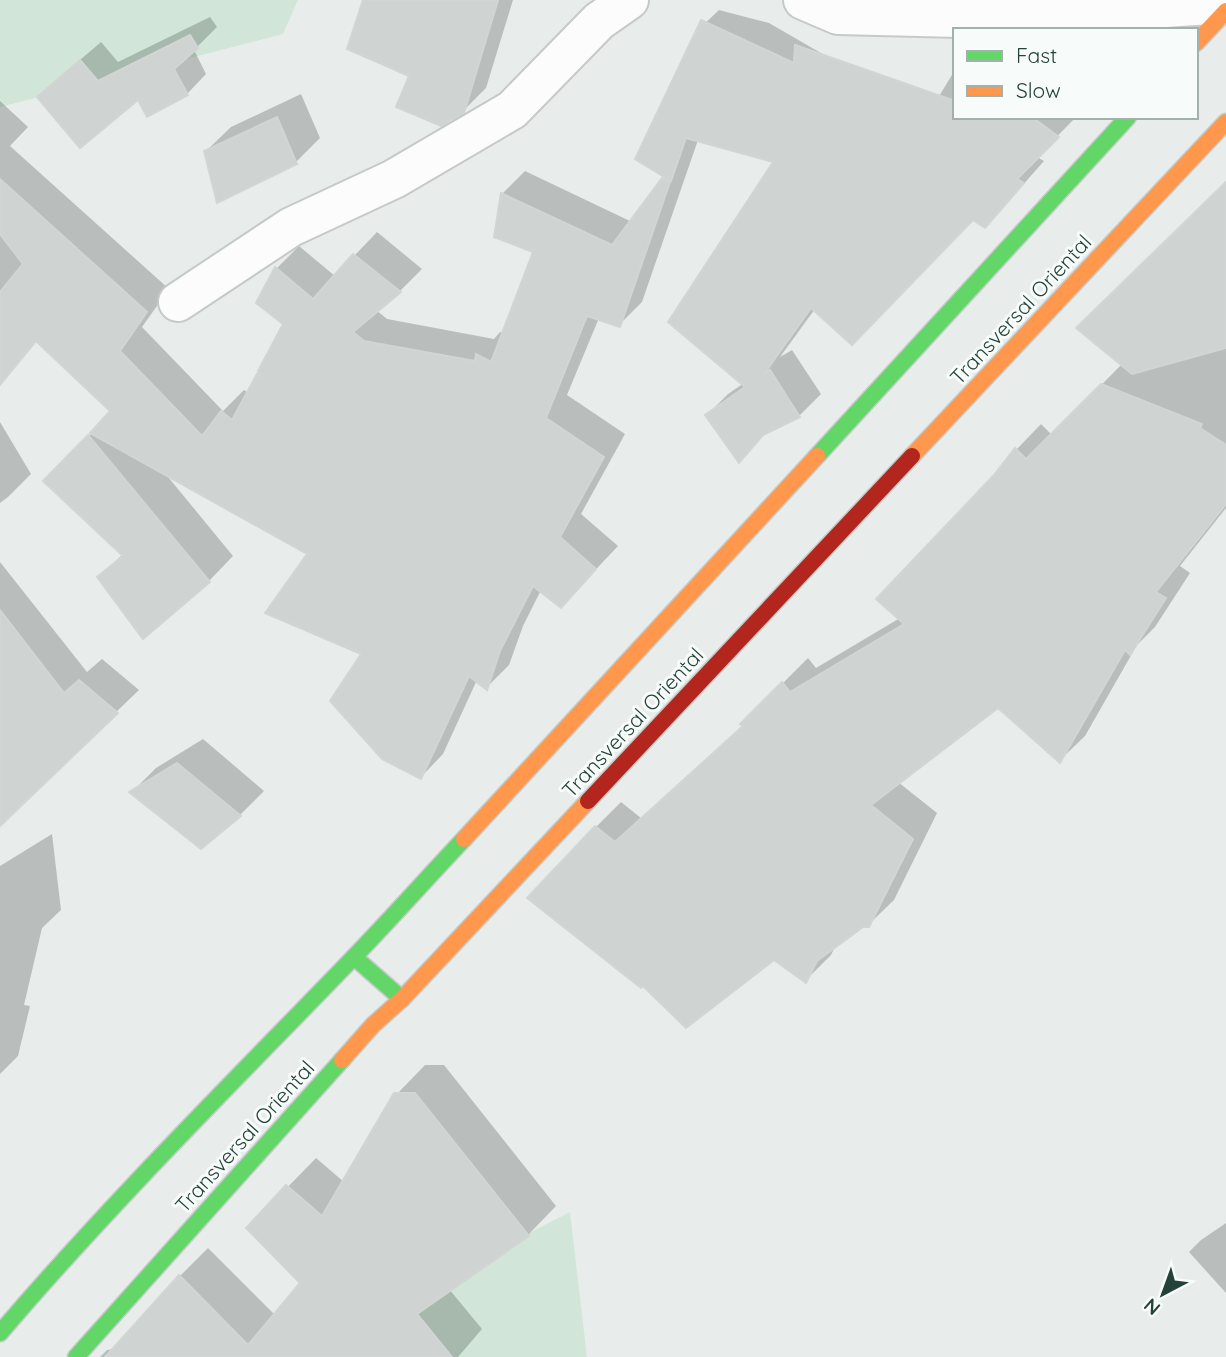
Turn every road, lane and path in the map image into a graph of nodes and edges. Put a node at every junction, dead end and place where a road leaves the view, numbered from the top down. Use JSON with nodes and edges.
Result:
{"nodes":[{"id":1,"x":629,"y":0,"type":"edge"},
{"id":2,"x":803,"y":0,"type":"edge"},
{"id":3,"x":1226,"y":4,"type":"edge"},
{"id":4,"x":1226,"y":11,"type":"edge"},
{"id":5,"x":1198,"y":41,"type":"edge"},
{"id":6,"x":1126,"y":119,"type":"edge"},
{"id":7,"x":1226,"y":122,"type":"edge"},
{"id":8,"x":178,"y":302,"type":"dead end"},
{"id":9,"x":354,"y":957,"type":"junction"},
{"id":10,"x":401,"y":999,"type":"junction"},
{"id":11,"x":0,"y":1333,"type":"edge"},
{"id":12,"x":76,"y":1357,"type":"edge"}],
"edges":[{"from":1,"to":8,"type":"street"},
{"from":2,"to":3,"type":"street"},
{"from":4,"to":5,"type":"main road"},
{"from":6,"to":9,"type":"main road"},
{"from":7,"to":10,"type":"main road","name":"Transversal Oriental"},
{"from":9,"to":10,"type":"main road"},
{"from":9,"to":11,"type":"main road"},
{"from":10,"to":12,"type":"main road","name":"Transversal Oriental"}]}
